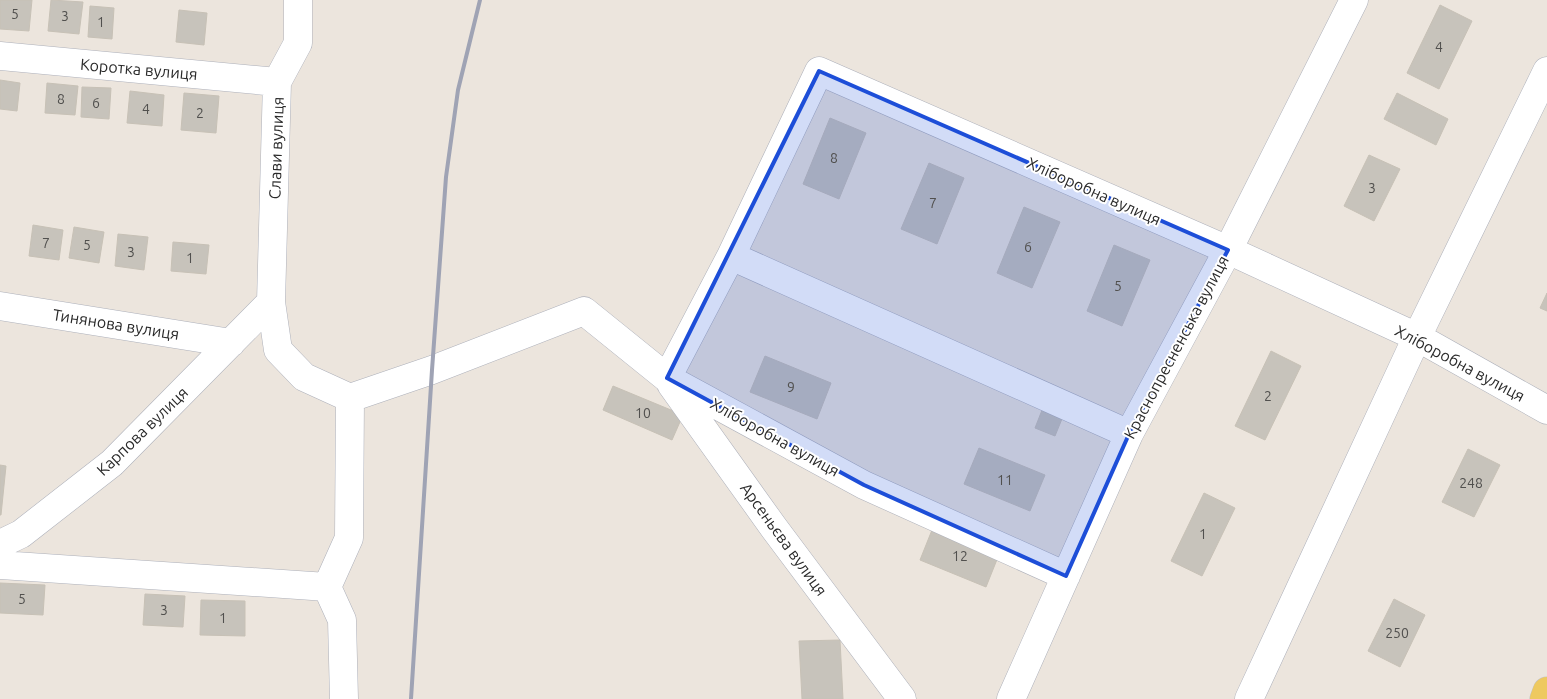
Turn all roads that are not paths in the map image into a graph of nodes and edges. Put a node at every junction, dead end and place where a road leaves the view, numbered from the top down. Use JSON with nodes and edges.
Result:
{"nodes":[{"id":1,"x":298,"y":0,"type":"edge"},
{"id":2,"x":1354,"y":0,"type":"edge"},
{"id":3,"x":0,"y":56,"type":"edge"},
{"id":4,"x":1547,"y":71,"type":"edge"},
{"id":5,"x":278,"y":82,"type":"junction"},
{"id":6,"x":1228,"y":250,"type":"junction"},
{"id":7,"x":731,"y":256,"type":"junction"},
{"id":8,"x":271,"y":302,"type":"junction"},
{"id":9,"x":0,"y":306,"type":"edge"},
{"id":10,"x":1417,"y":337,"type":"junction"},
{"id":11,"x":231,"y":342,"type":"junction"},
{"id":12,"x":667,"y":378,"type":"junction"},
{"id":13,"x":350,"y":398,"type":"junction"},
{"id":14,"x":1547,"y":410,"type":"edge"},
{"id":15,"x":1129,"y":434,"type":"junction"},
{"id":16,"x":0,"y":544,"type":"edge"},
{"id":17,"x":0,"y":565,"type":"edge"},
{"id":18,"x":1066,"y":576,"type":"junction"},
{"id":19,"x":327,"y":587,"type":"junction"},
{"id":20,"x":1547,"y":692,"type":"edge"},
{"id":21,"x":344,"y":699,"type":"edge"},
{"id":22,"x":902,"y":699,"type":"edge"},
{"id":23,"x":1011,"y":699,"type":"edge"},
{"id":24,"x":1248,"y":699,"type":"edge"},
{"id":25,"x":1544,"y":699,"type":"edge"}],
"edges":[{"from":1,"to":5,"type":"street","name":"Слави вулиця"},
{"from":2,"to":6,"type":"street","name":"Краснопресненська вулиця"},
{"from":3,"to":5,"type":"street","name":"Коротка вулиця"},
{"from":4,"to":10,"type":"street"},
{"from":5,"to":8,"type":"street","name":"Слави вулиця"},
{"from":6,"to":7,"type":"street","name":"Хліборобна вулиця"},
{"from":6,"to":10,"type":"street","name":"Хліборобна вулиця"},
{"from":6,"to":15,"type":"street","name":"Краснопресненська вулиця"},
{"from":7,"to":12,"type":"street","name":"Хліборобна вулиця"},
{"from":7,"to":15,"type":"street"},
{"from":8,"to":11,"type":"street","name":"Карпова вулиця"},
{"from":8,"to":13,"type":"street","name":"Слави вулиця"},
{"from":9,"to":11,"type":"street","name":"Тинянова вулиця"},
{"from":10,"to":14,"type":"street","name":"Хліборобна вулиця"},
{"from":10,"to":24,"type":"street"},
{"from":11,"to":16,"type":"street","name":"Карпова вулиця"},
{"from":12,"to":13,"type":"street"},
{"from":12,"to":18,"type":"street","name":"Хліборобна вулиця"},
{"from":12,"to":22,"type":"street","name":"Арсеньєва вулиця"},
{"from":13,"to":19,"type":"street"},
{"from":15,"to":18,"type":"street","name":"Краснопресненська вулиця"},
{"from":17,"to":19,"type":"street"},
{"from":18,"to":23,"type":"street","name":"Краснопресненська вулиця"},
{"from":19,"to":21,"type":"street"},
{"from":20,"to":25,"type":"main road"}]}
